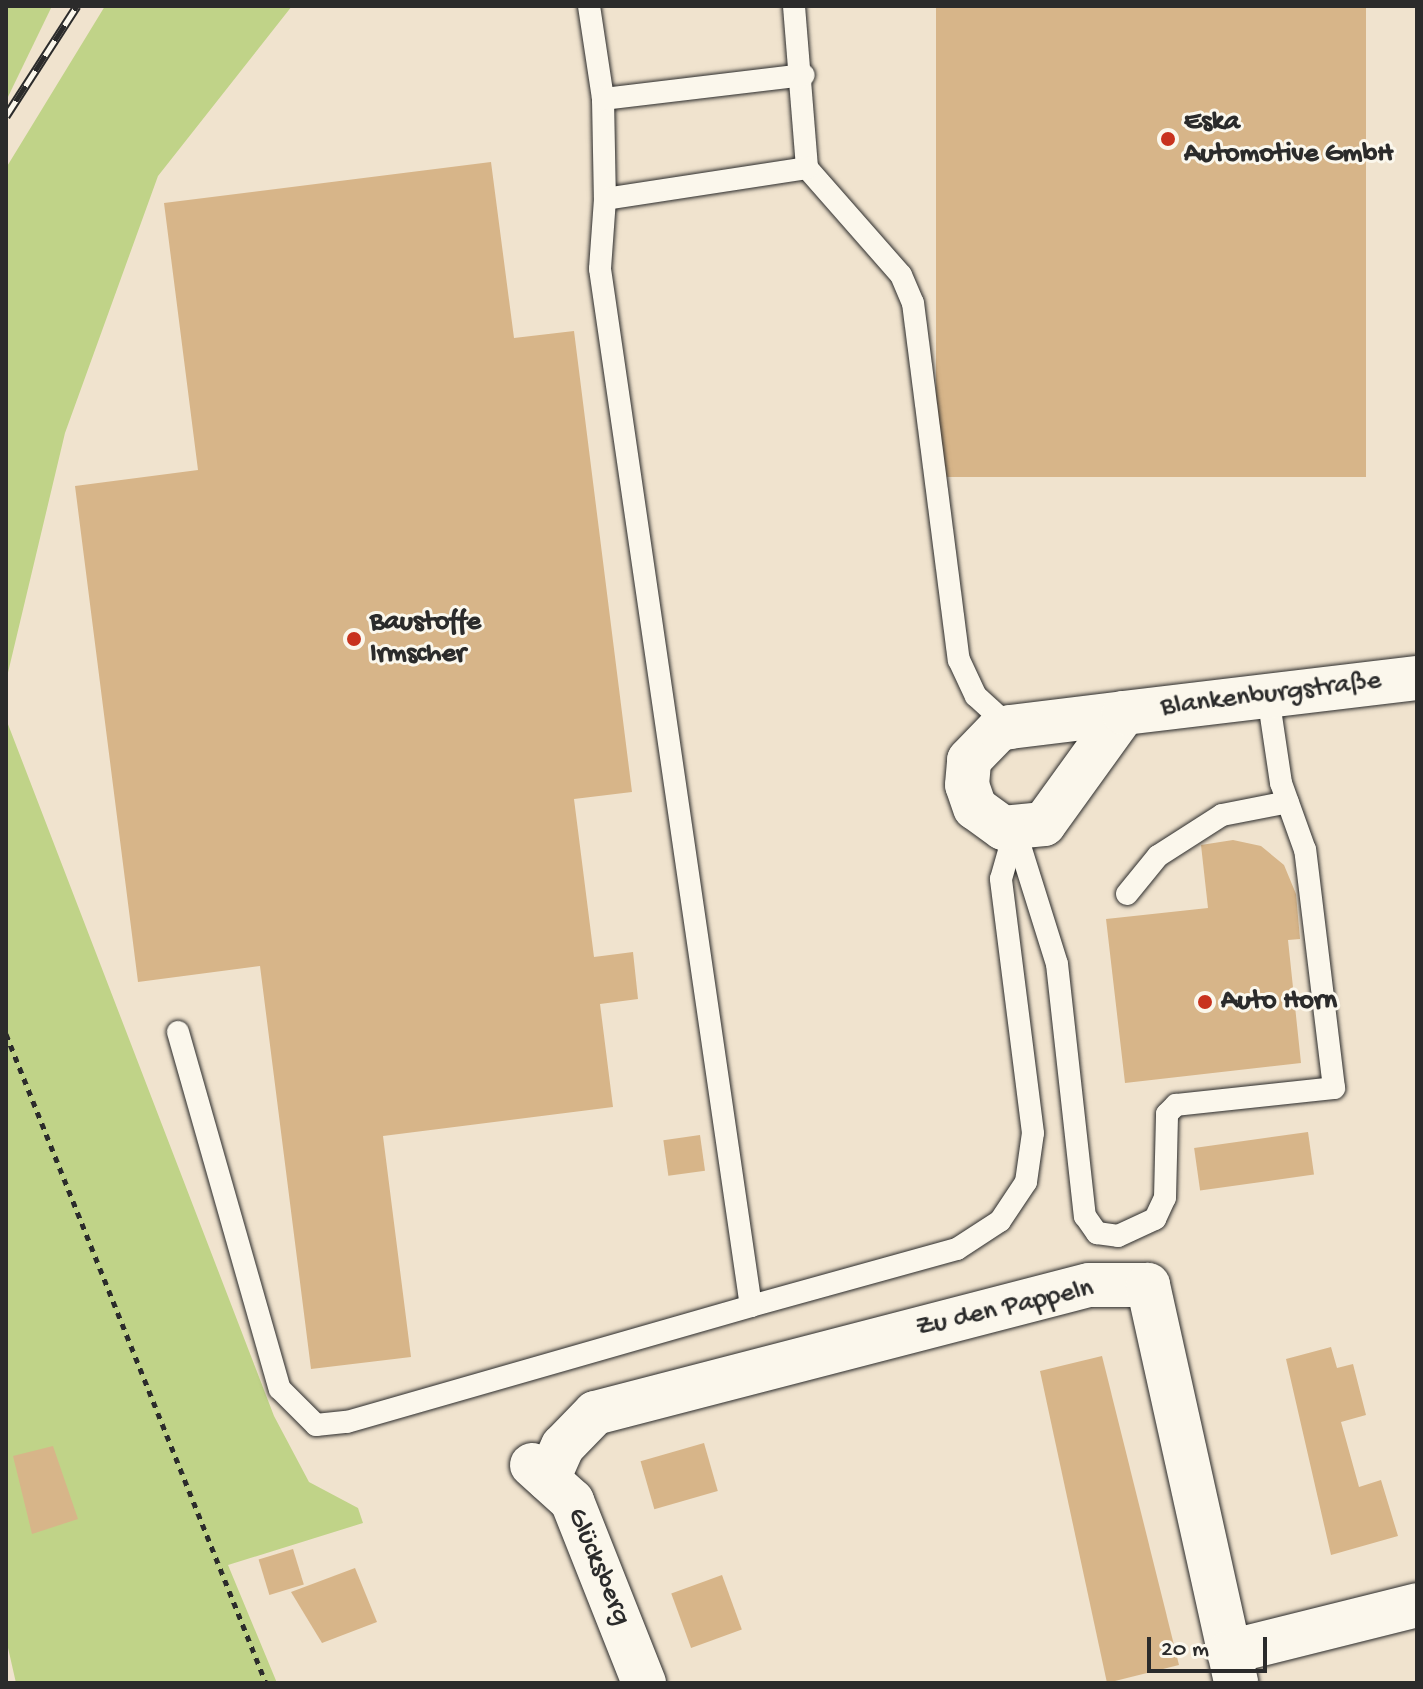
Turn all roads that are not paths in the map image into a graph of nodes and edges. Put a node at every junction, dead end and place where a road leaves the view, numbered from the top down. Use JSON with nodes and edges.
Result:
{"nodes":[{"id":1,"x":589,"y":6,"type":"edge"},
{"id":2,"x":794,"y":6,"type":"edge"},
{"id":3,"x":804,"y":75,"type":"junction"},
{"id":4,"x":603,"y":99,"type":"junction"},
{"id":5,"x":807,"y":168,"type":"junction"},
{"id":6,"x":605,"y":199,"type":"junction"},
{"id":7,"x":1417,"y":678,"type":"edge"},
{"id":8,"x":1268,"y":696,"type":"junction"},
{"id":9,"x":1124,"y":713,"type":"junction"},
{"id":10,"x":1010,"y":727,"type":"junction"},
{"id":11,"x":1288,"y":802,"type":"junction"},
{"id":12,"x":1015,"y":830,"type":"junction"},
{"id":13,"x":1127,"y":894,"type":"dead end"},
{"id":14,"x":178,"y":1032,"type":"dead end"},
{"id":15,"x":751,"y":1306,"type":"junction"},
{"id":16,"x":540,"y":1472,"type":"joint"},
{"id":17,"x":1417,"y":1605,"type":"edge"},
{"id":18,"x":1232,"y":1668,"type":"edge"},
{"id":19,"x":644,"y":1683,"type":"edge"}],
"edges":[{"from":1,"to":4,"type":"lane"},
{"from":2,"to":3,"type":"lane"},
{"from":3,"to":4,"type":"lane"},
{"from":3,"to":5,"type":"lane"},
{"from":4,"to":6,"type":"lane"},
{"from":5,"to":6,"type":"lane"},
{"from":5,"to":10,"type":"lane"},
{"from":6,"to":15,"type":"lane"},
{"from":7,"to":8,"type":"street","name":"Blankenburgstraße"},
{"from":8,"to":9,"type":"street","name":"Blankenburgstraße"},
{"from":8,"to":11,"type":"lane"},
{"from":9,"to":10,"type":"street","name":"Blankenburgstraße"},
{"from":9,"to":12,"type":"street","name":"Blankenburgstraße"},
{"from":10,"to":12,"type":"street","name":"Blankenburgstraße"},
{"from":11,"to":12,"type":"lane"},
{"from":11,"to":13,"type":"lane"},
{"from":12,"to":15,"type":"lane"},
{"from":14,"to":15,"type":"lane"},
{"from":16,"to":18,"type":"street","name":"Zu den Pappeln"},
{"from":16,"to":19,"type":"street","name":"Glücksberg"},
{"from":17,"to":18,"type":"street"}]}
